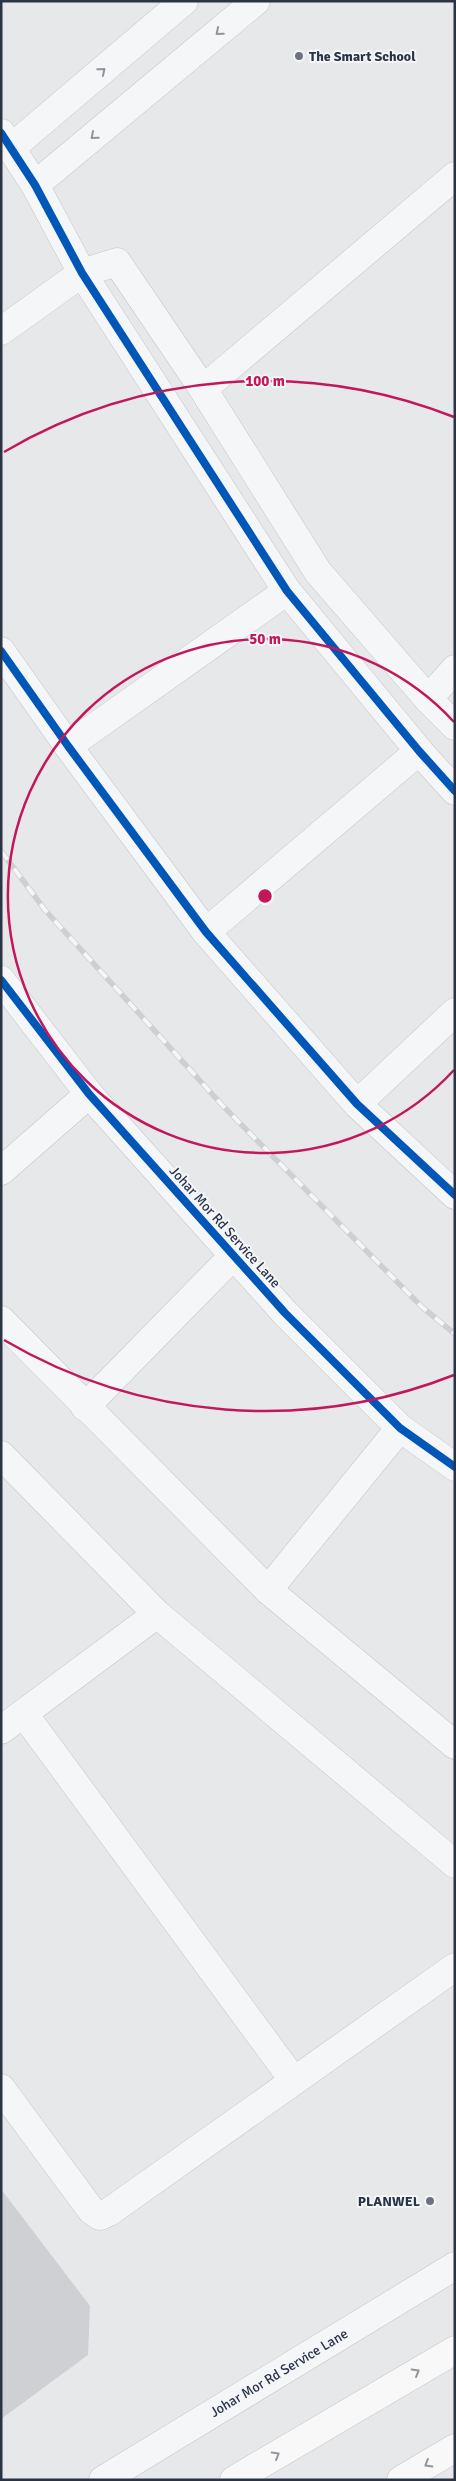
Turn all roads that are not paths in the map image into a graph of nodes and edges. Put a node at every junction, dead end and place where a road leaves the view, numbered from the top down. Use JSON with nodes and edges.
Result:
{"nodes":[{"id":1,"x":184,"y":1,"type":"edge"},
{"id":2,"x":256,"y":1,"type":"edge"},
{"id":3,"x":6,"y":140,"type":"edge"},
{"id":4,"x":455,"y":176,"type":"edge"},
{"id":5,"x":35,"y":185,"type":"junction"},
{"id":6,"x":82,"y":273,"type":"junction"},
{"id":7,"x":1,"y":331,"type":"edge"},
{"id":8,"x":203,"y":389,"type":"junction"},
{"id":9,"x":287,"y":591,"type":"junction"},
{"id":10,"x":1,"y":651,"type":"edge"},
{"id":11,"x":455,"y":669,"type":"edge"},
{"id":12,"x":428,"y":699,"type":"junction"},
{"id":13,"x":455,"y":726,"type":"edge"},
{"id":14,"x":68,"y":746,"type":"junction"},
{"id":15,"x":419,"y":751,"type":"junction"},
{"id":16,"x":455,"y":791,"type":"edge"},
{"id":17,"x":206,"y":932,"type":"junction"},
{"id":18,"x":1,"y":980,"type":"edge"},
{"id":19,"x":455,"y":1012,"type":"edge"},
{"id":20,"x":89,"y":1094,"type":"junction"},
{"id":21,"x":357,"y":1104,"type":"junction"},
{"id":22,"x":1,"y":1171,"type":"edge"},
{"id":23,"x":455,"y":1195,"type":"edge"},
{"id":24,"x":234,"y":1255,"type":"junction"},
{"id":25,"x":1,"y":1320,"type":"edge"},
{"id":26,"x":85,"y":1407,"type":"junction"},
{"id":27,"x":400,"y":1428,"type":"junction"},
{"id":28,"x":1,"y":1455,"type":"edge"},
{"id":29,"x":455,"y":1467,"type":"edge"},
{"id":30,"x":268,"y":1590,"type":"junction"},
{"id":31,"x":157,"y":1614,"type":"junction"},
{"id":32,"x":24,"y":1714,"type":"junction"},
{"id":33,"x":1,"y":1730,"type":"edge"},
{"id":34,"x":455,"y":1746,"type":"edge"},
{"id":35,"x":455,"y":1864,"type":"edge"},
{"id":36,"x":455,"y":1967,"type":"edge"},
{"id":37,"x":294,"y":2081,"type":"junction"},
{"id":38,"x":1,"y":2088,"type":"edge"},
{"id":39,"x":455,"y":2266,"type":"edge"},
{"id":40,"x":455,"y":2350,"type":"edge"},
{"id":41,"x":455,"y":2448,"type":"edge"},
{"id":42,"x":245,"y":2477,"type":"edge"},
{"id":43,"x":103,"y":2480,"type":"edge"},
{"id":44,"x":401,"y":2480,"type":"edge"}],
"edges":[{"from":3,"to":1,"type":"street","one_way":true},
{"from":2,"to":5,"type":"street","one_way":true},
{"from":3,"to":5,"type":"street"},
{"from":4,"to":8,"type":"street"},
{"from":5,"to":6,"type":"street"},
{"from":6,"to":7,"type":"street"},
{"from":6,"to":8,"type":"street"},
{"from":6,"to":9,"type":"street"},
{"from":8,"to":12,"type":"street"},
{"from":9,"to":14,"type":"street"},
{"from":9,"to":15,"type":"street"},
{"from":10,"to":14,"type":"street"},
{"from":11,"to":12,"type":"street"},
{"from":12,"to":13,"type":"street"},
{"from":14,"to":17,"type":"street"},
{"from":15,"to":16,"type":"street"},
{"from":15,"to":17,"type":"street"},
{"from":17,"to":21,"type":"street"},
{"from":18,"to":20,"type":"street","name":"Johar Mor Rd Service Lane"},
{"from":19,"to":21,"type":"street"},
{"from":20,"to":22,"type":"street"},
{"from":20,"to":24,"type":"street","name":"Johar Mor Rd Service Lane"},
{"from":21,"to":23,"type":"street"},
{"from":24,"to":26,"type":"street"},
{"from":24,"to":27,"type":"street","name":"Johar Mor Rd Service Lane"},
{"from":25,"to":26,"type":"street"},
{"from":26,"to":30,"type":"street"},
{"from":27,"to":29,"type":"street","name":"Johar Mor Rd Service Lane"},
{"from":27,"to":30,"type":"street"},
{"from":28,"to":31,"type":"street"},
{"from":30,"to":34,"type":"street"},
{"from":31,"to":32,"type":"street"},
{"from":31,"to":35,"type":"street"},
{"from":32,"to":33,"type":"street"},
{"from":32,"to":37,"type":"street"},
{"from":36,"to":37,"type":"street"},
{"from":37,"to":38,"type":"street"},
{"from":39,"to":43,"type":"street","name":"Johar Mor Rd Service Lane"},
{"from":42,"to":40,"type":"main road","one_way":true},
{"from":41,"to":44,"type":"main road","one_way":true}]}
